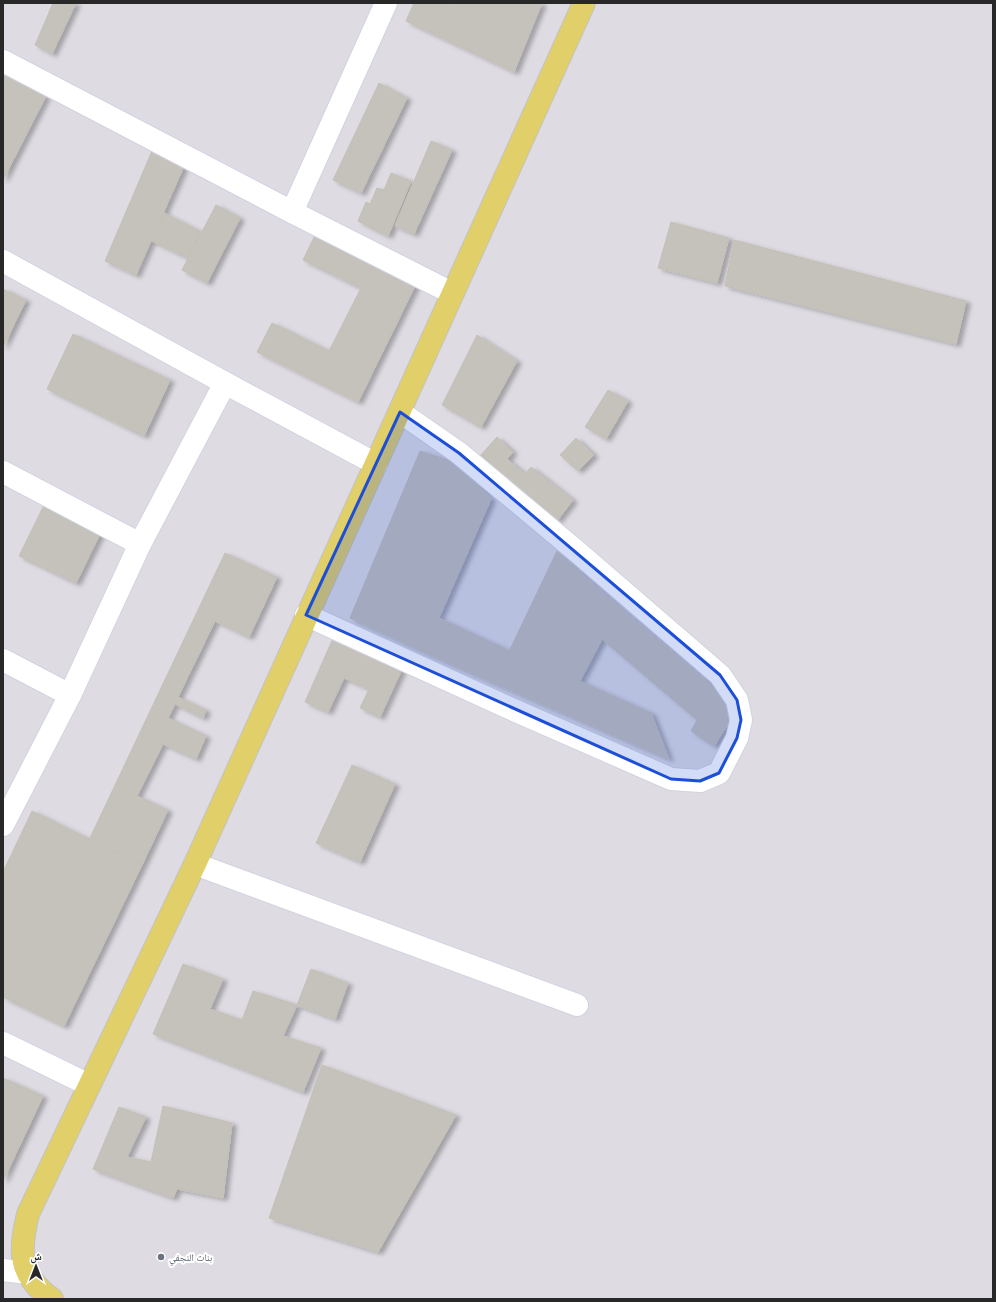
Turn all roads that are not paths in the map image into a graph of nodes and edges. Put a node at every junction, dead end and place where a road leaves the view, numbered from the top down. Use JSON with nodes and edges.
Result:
{"nodes":[{"id":1,"x":386,"y":3,"type":"edge"},
{"id":2,"x":584,"y":3,"type":"edge"},
{"id":3,"x":3,"y":61,"type":"edge"},
{"id":4,"x":292,"y":212,"type":"junction"},
{"id":5,"x":3,"y":261,"type":"edge"},
{"id":6,"x":452,"y":293,"type":"junction"},
{"id":7,"x":225,"y":383,"type":"junction"},
{"id":8,"x":400,"y":412,"type":"junction"},
{"id":9,"x":376,"y":464,"type":"junction"},
{"id":10,"x":3,"y":472,"type":"edge"},
{"id":11,"x":140,"y":544,"type":"junction"},
{"id":12,"x":306,"y":616,"type":"junction"},
{"id":13,"x":3,"y":660,"type":"edge"},
{"id":14,"x":70,"y":695,"type":"junction"},
{"id":15,"x":3,"y":825,"type":"edge"},
{"id":16,"x":195,"y":864,"type":"junction"},
{"id":17,"x":577,"y":1005,"type":"dead end"},
{"id":18,"x":3,"y":1044,"type":"edge"},
{"id":19,"x":89,"y":1085,"type":"junction"},
{"id":20,"x":3,"y":1270,"type":"edge"},
{"id":21,"x":27,"y":1273,"type":"junction"},
{"id":22,"x":52,"y":1299,"type":"edge"}],
"edges":[{"from":1,"to":4,"type":"street"},
{"from":2,"to":6,"type":"main road"},
{"from":3,"to":4,"type":"street"},
{"from":4,"to":6,"type":"street"},
{"from":5,"to":7,"type":"street"},
{"from":6,"to":8,"type":"main road"},
{"from":7,"to":9,"type":"street"},
{"from":7,"to":11,"type":"street"},
{"from":8,"to":9,"type":"main road"},
{"from":8,"to":12,"type":"street"},
{"from":9,"to":12,"type":"main road"},
{"from":10,"to":11,"type":"street"},
{"from":11,"to":14,"type":"street"},
{"from":12,"to":16,"type":"main road"},
{"from":13,"to":14,"type":"street"},
{"from":14,"to":15,"type":"street"},
{"from":16,"to":17,"type":"street"},
{"from":16,"to":19,"type":"main road"},
{"from":18,"to":19,"type":"street"},
{"from":19,"to":21,"type":"main road"},
{"from":20,"to":21,"type":"street"},
{"from":21,"to":22,"type":"main road"}]}
